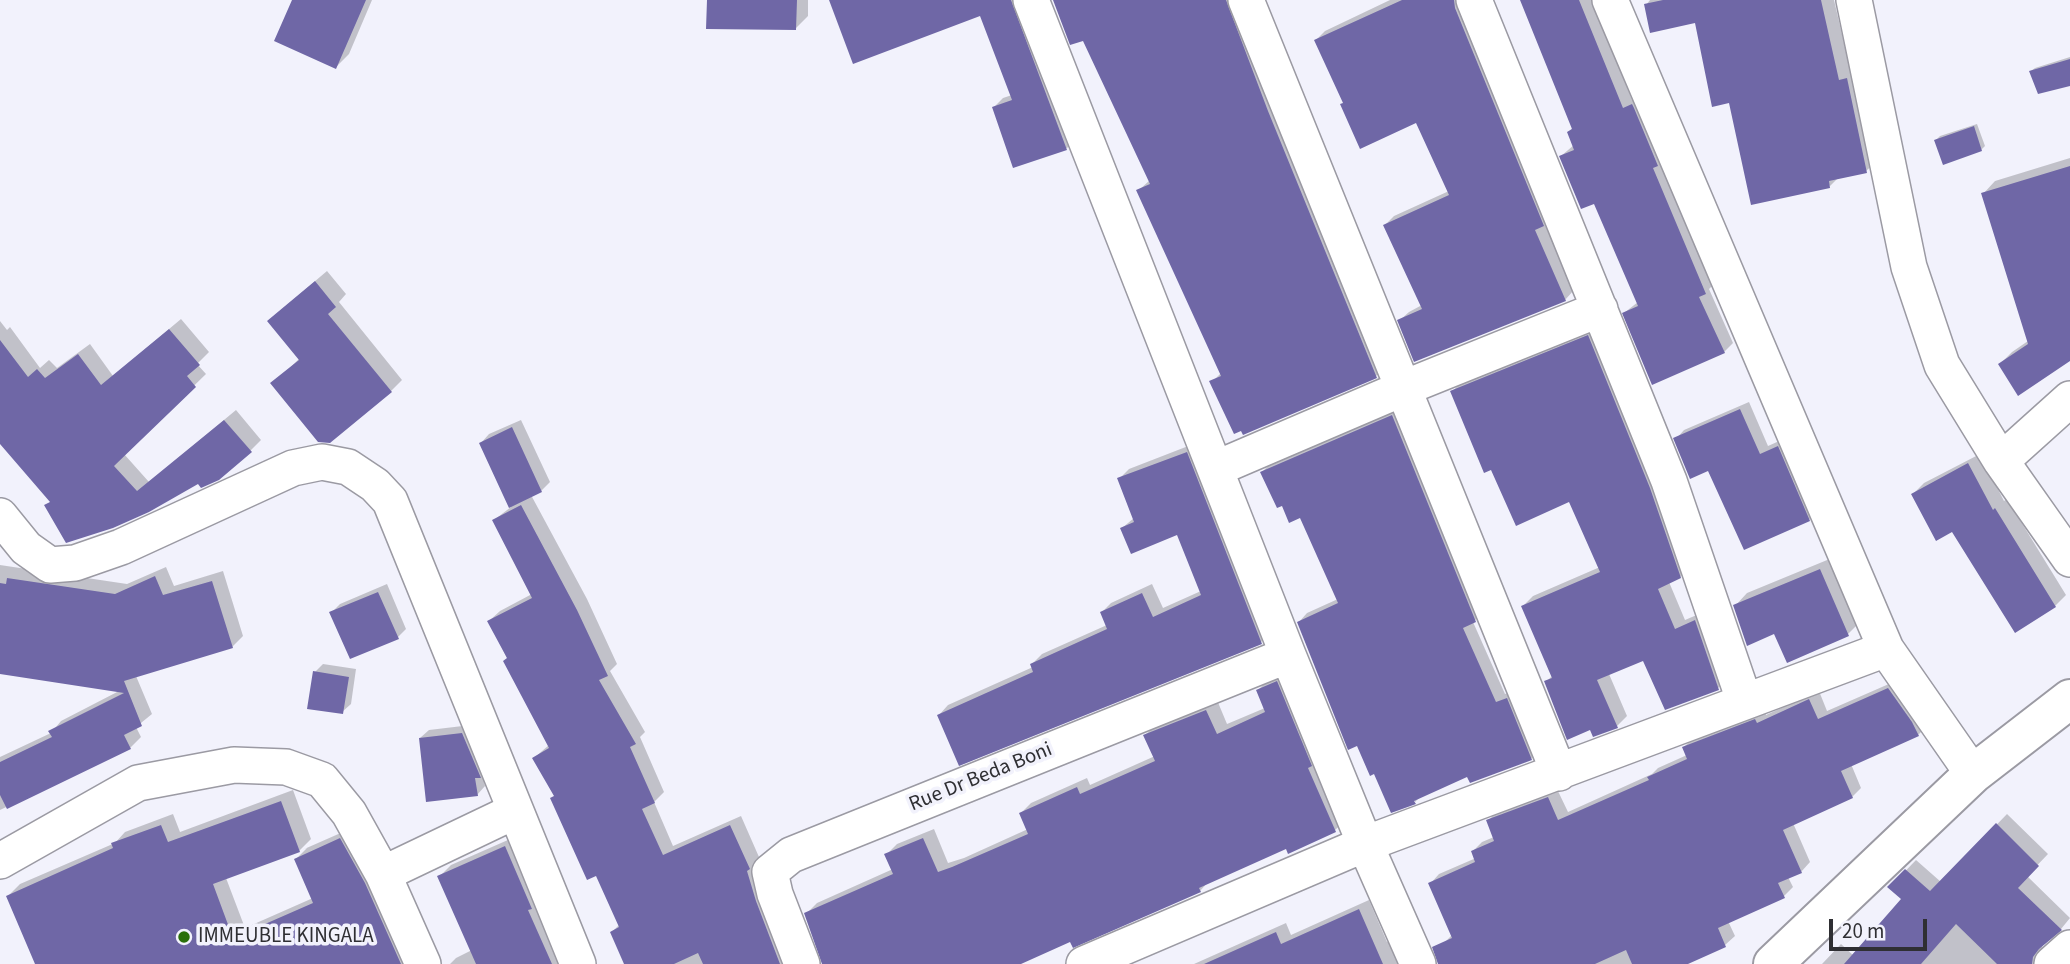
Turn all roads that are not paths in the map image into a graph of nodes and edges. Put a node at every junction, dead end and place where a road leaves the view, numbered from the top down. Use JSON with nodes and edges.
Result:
{"nodes":[{"id":1,"x":1031,"y":0,"type":"edge"},
{"id":2,"x":1246,"y":0,"type":"edge"},
{"id":3,"x":1474,"y":0,"type":"edge"},
{"id":4,"x":1609,"y":0,"type":"edge"},
{"id":5,"x":1854,"y":0,"type":"edge"},
{"id":6,"x":1600,"y":309,"type":"junction"},
{"id":7,"x":1404,"y":388,"type":"junction"},
{"id":8,"x":2070,"y":399,"type":"edge"},
{"id":9,"x":2001,"y":461,"type":"junction"},
{"id":10,"x":1215,"y":469,"type":"junction"},
{"id":11,"x":0,"y":516,"type":"edge"},
{"id":12,"x":2070,"y":559,"type":"edge"},
{"id":13,"x":1886,"y":649,"type":"junction"},
{"id":14,"x":1288,"y":656,"type":"junction"},
{"id":15,"x":2070,"y":699,"type":"edge"},
{"id":16,"x":1744,"y":701,"type":"junction"},
{"id":17,"x":1559,"y":773,"type":"junction"},
{"id":18,"x":1972,"y":774,"type":"junction"},
{"id":19,"x":515,"y":811,"type":"junction"},
{"id":20,"x":1365,"y":844,"type":"junction"},
{"id":21,"x":0,"y":861,"type":"edge"},
{"id":22,"x":383,"y":874,"type":"junction"},
{"id":23,"x":2070,"y":948,"type":"edge"},
{"id":24,"x":423,"y":964,"type":"edge"},
{"id":25,"x":578,"y":964,"type":"edge"},
{"id":26,"x":802,"y":964,"type":"edge"},
{"id":27,"x":1084,"y":964,"type":"edge"},
{"id":28,"x":1418,"y":964,"type":"edge"},
{"id":29,"x":1773,"y":964,"type":"edge"},
{"id":30,"x":2052,"y":964,"type":"edge"}],
"edges":[{"from":1,"to":10,"type":"street"},
{"from":2,"to":7,"type":"street"},
{"from":3,"to":6,"type":"street"},
{"from":4,"to":13,"type":"street"},
{"from":5,"to":9,"type":"street"},
{"from":6,"to":7,"type":"street"},
{"from":6,"to":16,"type":"street"},
{"from":7,"to":10,"type":"street"},
{"from":7,"to":17,"type":"street"},
{"from":8,"to":9,"type":"street"},
{"from":9,"to":12,"type":"street"},
{"from":10,"to":14,"type":"street"},
{"from":11,"to":19,"type":"street"},
{"from":13,"to":16,"type":"street"},
{"from":13,"to":18,"type":"street"},
{"from":14,"to":20,"type":"street"},
{"from":14,"to":26,"type":"street","name":"Rue Dr Beda Boni"},
{"from":15,"to":18,"type":"street"},
{"from":16,"to":17,"type":"street"},
{"from":17,"to":20,"type":"street"},
{"from":18,"to":29,"type":"street"},
{"from":19,"to":22,"type":"street"},
{"from":19,"to":25,"type":"street"},
{"from":20,"to":27,"type":"street"},
{"from":20,"to":28,"type":"street"},
{"from":21,"to":22,"type":"street"},
{"from":22,"to":24,"type":"street"},
{"from":23,"to":30,"type":"street"}]}
